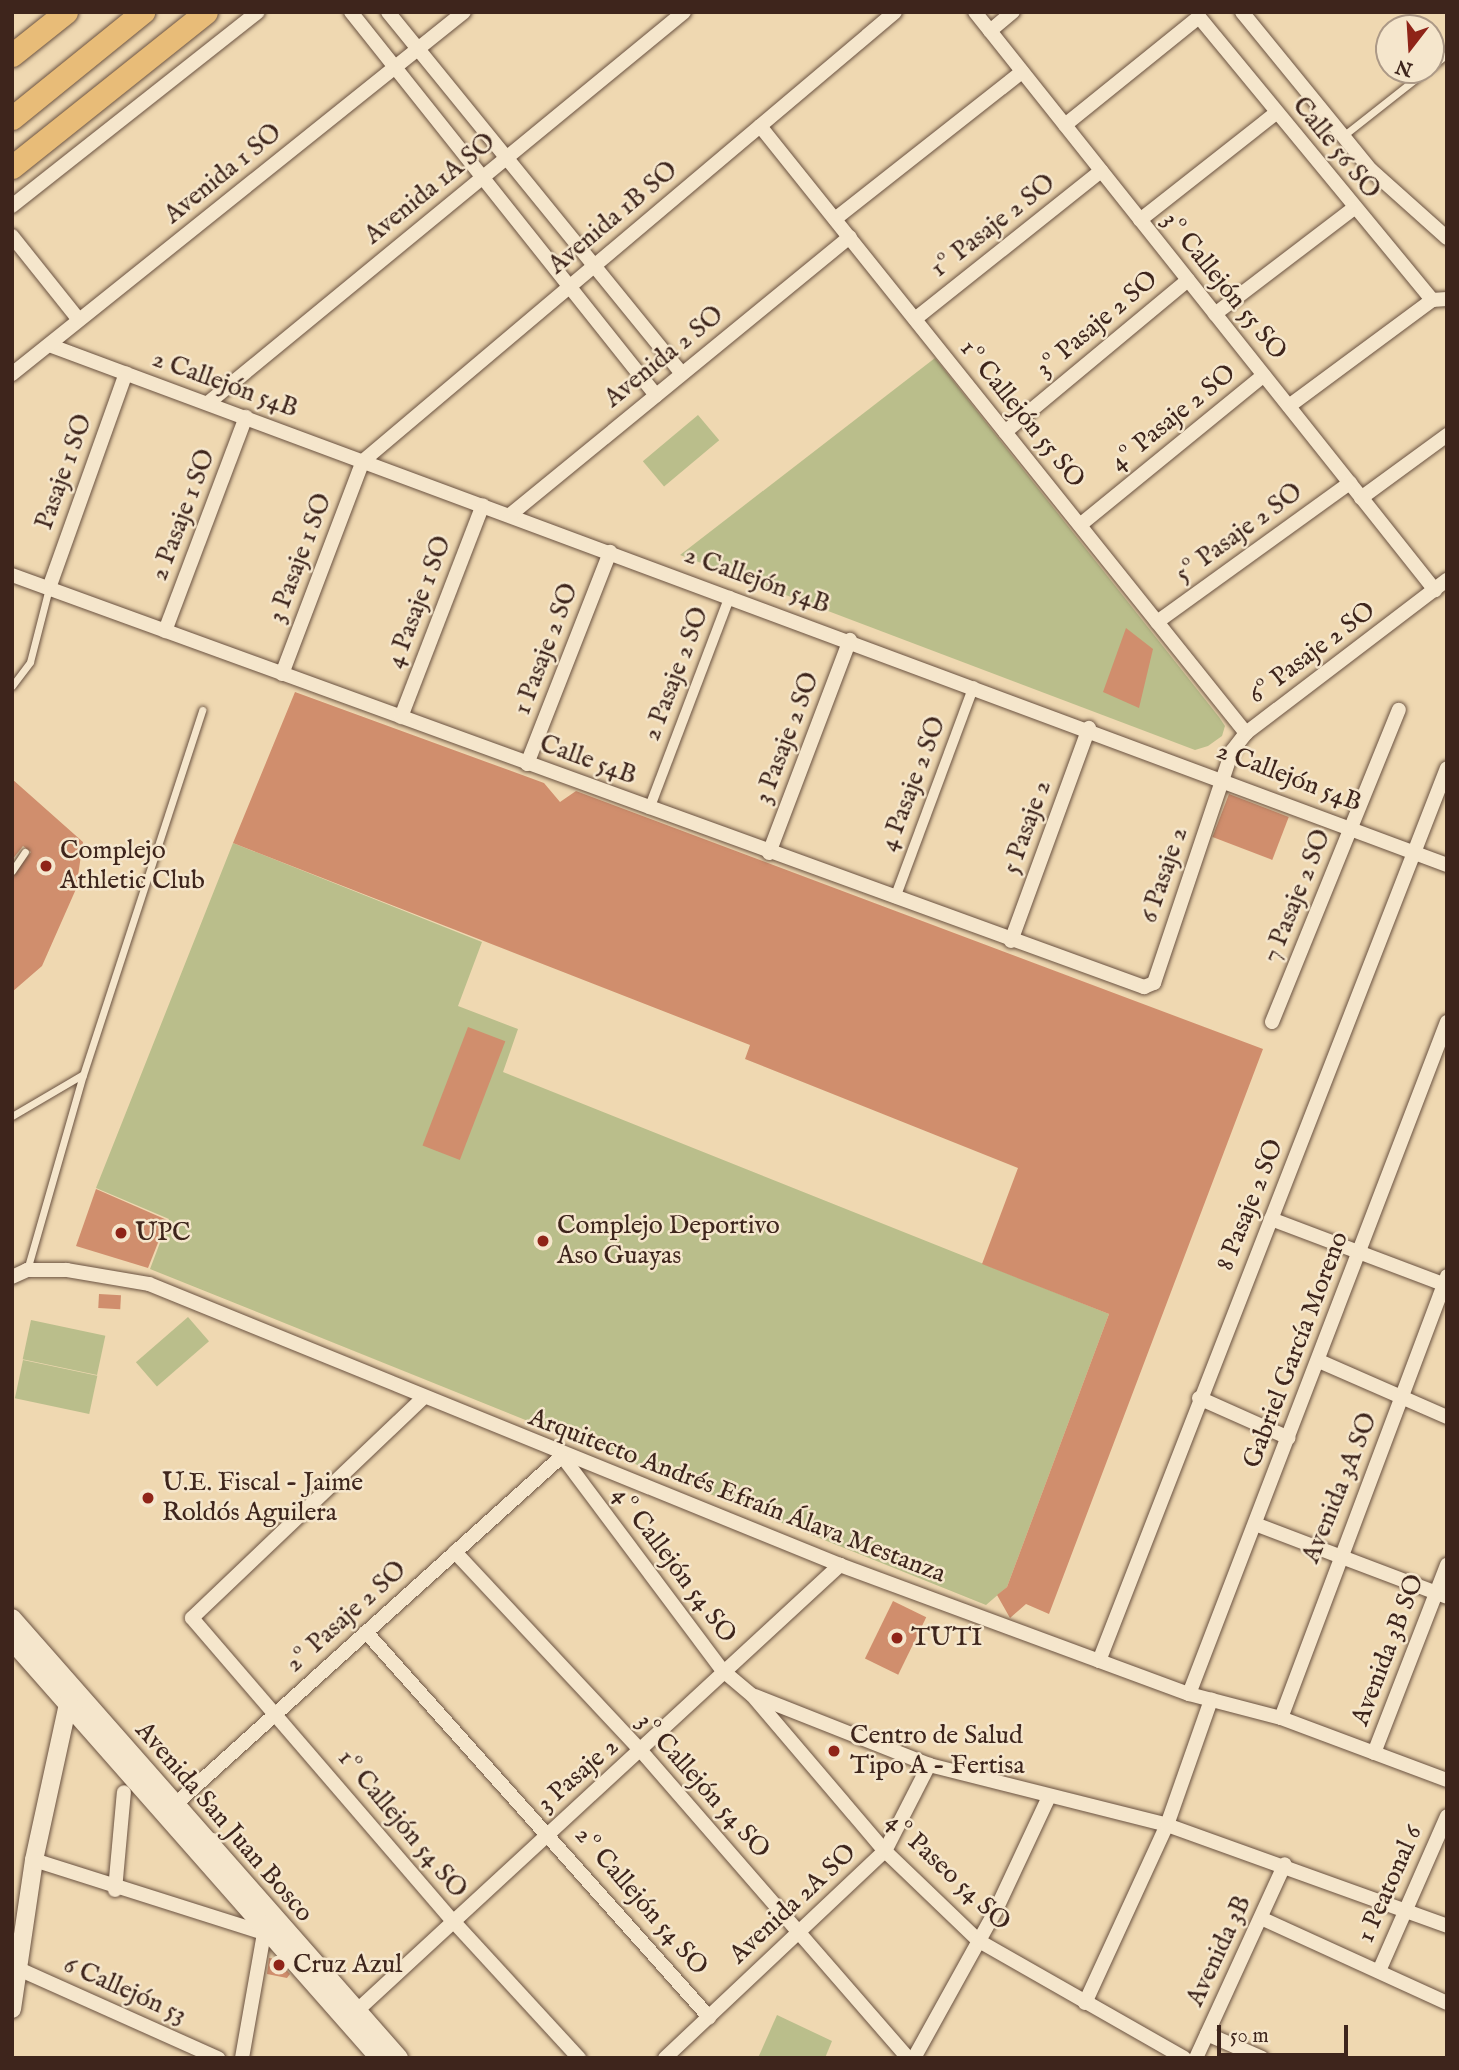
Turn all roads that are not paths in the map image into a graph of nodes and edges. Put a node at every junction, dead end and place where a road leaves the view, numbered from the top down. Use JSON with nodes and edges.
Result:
{"nodes":[{"id":1,"x":66,"y":12,"type":"edge"},
{"id":2,"x":143,"y":12,"type":"edge"},
{"id":3,"x":206,"y":12,"type":"edge"},
{"id":4,"x":258,"y":12,"type":"edge"},
{"id":5,"x":351,"y":12,"type":"edge"},
{"id":6,"x":388,"y":12,"type":"edge"},
{"id":7,"x":464,"y":12,"type":"edge"},
{"id":8,"x":684,"y":12,"type":"edge"},
{"id":9,"x":895,"y":12,"type":"edge"},
{"id":10,"x":975,"y":12,"type":"edge"},
{"id":11,"x":1013,"y":12,"type":"edge"},
{"id":12,"x":1242,"y":12,"type":"edge"},
{"id":13,"x":1197,"y":15,"type":"edge"},
{"id":14,"x":990,"y":31,"type":"junction"},
{"id":15,"x":418,"y":49,"type":"junction"},
{"id":16,"x":12,"y":55,"type":"edge"},
{"id":17,"x":395,"y":67,"type":"junction"},
{"id":18,"x":1022,"y":72,"type":"junction"},
{"id":19,"x":1409,"y":84,"type":"edge"},
{"id":20,"x":1276,"y":113,"type":"junction"},
{"id":21,"x":12,"y":118,"type":"edge"},
{"id":22,"x":1065,"y":125,"type":"junction"},
{"id":23,"x":761,"y":126,"type":"junction"},
{"id":24,"x":1343,"y":136,"type":"junction"},
{"id":25,"x":507,"y":158,"type":"junction"},
{"id":26,"x":12,"y":167,"type":"edge"},
{"id":27,"x":1101,"y":171,"type":"junction"},
{"id":28,"x":482,"y":177,"type":"junction"},
{"id":29,"x":12,"y":206,"type":"edge"},
{"id":30,"x":1353,"y":209,"type":"junction"},
{"id":31,"x":835,"y":219,"type":"junction"},
{"id":32,"x":1140,"y":220,"type":"junction"},
{"id":33,"x":12,"y":236,"type":"edge"},
{"id":34,"x":850,"y":237,"type":"junction"},
{"id":35,"x":1447,"y":238,"type":"edge"},
{"id":36,"x":594,"y":266,"type":"junction"},
{"id":37,"x":1188,"y":280,"type":"junction"},
{"id":38,"x":569,"y":287,"type":"junction"},
{"id":39,"x":1439,"y":300,"type":"edge"},
{"id":40,"x":1215,"y":314,"type":"junction"},
{"id":41,"x":915,"y":319,"type":"junction"},
{"id":42,"x":79,"y":320,"type":"junction"},
{"id":43,"x":49,"y":345,"type":"junction"},
{"id":44,"x":126,"y":373,"type":"junction"},
{"id":45,"x":12,"y":374,"type":"edge"},
{"id":46,"x":682,"y":374,"type":"junction"},
{"id":47,"x":1264,"y":375,"type":"junction"},
{"id":48,"x":656,"y":396,"type":"junction"},
{"id":49,"x":208,"y":403,"type":"junction"},
{"id":50,"x":1289,"y":406,"type":"junction"},
{"id":51,"x":246,"y":417,"type":"junction"},
{"id":52,"x":1005,"y":432,"type":"junction"},
{"id":53,"x":1447,"y":435,"type":"edge"},
{"id":54,"x":363,"y":461,"type":"junction"},
{"id":55,"x":1350,"y":483,"type":"junction"},
{"id":56,"x":1362,"y":498,"type":"junction"},
{"id":57,"x":483,"y":505,"type":"junction"},
{"id":58,"x":510,"y":514,"type":"junction"},
{"id":59,"x":1080,"y":525,"type":"junction"},
{"id":60,"x":610,"y":552,"type":"junction"},
{"id":61,"x":12,"y":575,"type":"edge"},
{"id":62,"x":1447,"y":580,"type":"edge"},
{"id":63,"x":49,"y":588,"type":"junction"},
{"id":64,"x":1435,"y":590,"type":"junction"},
{"id":65,"x":730,"y":596,"type":"junction"},
{"id":66,"x":1157,"y":622,"type":"junction"},
{"id":67,"x":165,"y":631,"type":"junction"},
{"id":68,"x":850,"y":640,"type":"junction"},
{"id":69,"x":282,"y":674,"type":"junction"},
{"id":70,"x":12,"y":686,"type":"edge"},
{"id":71,"x":974,"y":686,"type":"junction"},
{"id":72,"x":202,"y":710,"type":"dead end"},
{"id":73,"x":1399,"y":710,"type":"dead end"},
{"id":74,"x":401,"y":717,"type":"junction"},
{"id":75,"x":1089,"y":729,"type":"junction"},
{"id":76,"x":1246,"y":733,"type":"junction"},
{"id":77,"x":527,"y":764,"type":"junction"},
{"id":78,"x":1447,"y":768,"type":"edge"},
{"id":79,"x":1223,"y":778,"type":"junction"},
{"id":80,"x":649,"y":808,"type":"junction"},
{"id":81,"x":1351,"y":827,"type":"junction"},
{"id":82,"x":1414,"y":851,"type":"junction"},
{"id":83,"x":25,"y":852,"type":"dead end"},
{"id":84,"x":769,"y":853,"type":"junction"},
{"id":85,"x":1447,"y":865,"type":"edge"},
{"id":86,"x":12,"y":872,"type":"edge"},
{"id":87,"x":895,"y":898,"type":"junction"},
{"id":88,"x":1011,"y":941,"type":"junction"},
{"id":89,"x":1149,"y":986,"type":"joint"},
{"id":90,"x":1447,"y":1022,"type":"edge"},
{"id":91,"x":1272,"y":1023,"type":"dead end"},
{"id":92,"x":83,"y":1075,"type":"junction"},
{"id":93,"x":12,"y":1116,"type":"edge"},
{"id":94,"x":1271,"y":1219,"type":"junction"},
{"id":95,"x":1360,"y":1249,"type":"junction"},
{"id":96,"x":27,"y":1270,"type":"junction"},
{"id":97,"x":12,"y":1277,"type":"edge"},
{"id":98,"x":1445,"y":1280,"type":"edge"},
{"id":99,"x":1319,"y":1361,"type":"junction"},
{"id":100,"x":423,"y":1398,"type":"junction"},
{"id":101,"x":1199,"y":1398,"type":"junction"},
{"id":102,"x":1402,"y":1399,"type":"junction"},
{"id":103,"x":1447,"y":1417,"type":"edge"},
{"id":104,"x":1289,"y":1438,"type":"junction"},
{"id":105,"x":562,"y":1456,"type":"junction"},
{"id":106,"x":1255,"y":1524,"type":"junction"},
{"id":107,"x":455,"y":1552,"type":"junction"},
{"id":108,"x":1339,"y":1554,"type":"junction"},
{"id":109,"x":840,"y":1565,"type":"junction"},
{"id":110,"x":1447,"y":1565,"type":"edge"},
{"id":111,"x":1441,"y":1595,"type":"edge"},
{"id":112,"x":12,"y":1618,"type":"edge"},
{"id":113,"x":366,"y":1632,"type":"junction"},
{"id":114,"x":12,"y":1641,"type":"edge"},
{"id":115,"x":1099,"y":1661,"type":"junction"},
{"id":116,"x":722,"y":1670,"type":"junction"},
{"id":117,"x":72,"y":1688,"type":"junction"},
{"id":118,"x":1189,"y":1694,"type":"junction"},
{"id":119,"x":752,"y":1695,"type":"junction"},
{"id":120,"x":1211,"y":1700,"type":"junction"},
{"id":121,"x":66,"y":1707,"type":"junction"},
{"id":122,"x":276,"y":1713,"type":"junction"},
{"id":123,"x":1281,"y":1718,"type":"junction"},
{"id":124,"x":642,"y":1752,"type":"junction"},
{"id":125,"x":1374,"y":1753,"type":"junction"},
{"id":126,"x":929,"y":1766,"type":"junction"},
{"id":127,"x":1447,"y":1780,"type":"edge"},
{"id":128,"x":124,"y":1792,"type":"dead end"},
{"id":129,"x":1048,"y":1799,"type":"junction"},
{"id":130,"x":168,"y":1811,"type":"junction"},
{"id":131,"x":1447,"y":1816,"type":"edge"},
{"id":132,"x":1167,"y":1825,"type":"junction"},
{"id":133,"x":549,"y":1834,"type":"junction"},
{"id":134,"x":885,"y":1851,"type":"junction"},
{"id":135,"x":34,"y":1860,"type":"junction"},
{"id":136,"x":1284,"y":1864,"type":"junction"},
{"id":137,"x":115,"y":1890,"type":"junction"},
{"id":138,"x":1406,"y":1909,"type":"junction"},
{"id":139,"x":1263,"y":1919,"type":"junction"},
{"id":140,"x":452,"y":1920,"type":"junction"},
{"id":141,"x":1447,"y":1926,"type":"edge"},
{"id":142,"x":271,"y":1928,"type":"junction"},
{"id":143,"x":801,"y":1932,"type":"junction"},
{"id":144,"x":979,"y":1941,"type":"junction"},
{"id":145,"x":15,"y":1968,"type":"edge"},
{"id":146,"x":1379,"y":1971,"type":"junction"},
{"id":147,"x":1085,"y":2003,"type":"junction"},
{"id":148,"x":1447,"y":2003,"type":"edge"},
{"id":149,"x":12,"y":2009,"type":"edge"},
{"id":150,"x":352,"y":2016,"type":"junction"},
{"id":151,"x":709,"y":2017,"type":"junction"},
{"id":152,"x":1207,"y":2034,"type":"junction"},
{"id":153,"x":218,"y":2058,"type":"edge"},
{"id":154,"x":242,"y":2058,"type":"edge"},
{"id":155,"x":379,"y":2058,"type":"edge"},
{"id":156,"x":399,"y":2058,"type":"edge"},
{"id":157,"x":579,"y":2058,"type":"edge"},
{"id":158,"x":665,"y":2058,"type":"edge"},
{"id":159,"x":911,"y":2058,"type":"edge"},
{"id":160,"x":1184,"y":2058,"type":"edge"},
{"id":161,"x":1196,"y":2058,"type":"edge"},
{"id":162,"x":1262,"y":2058,"type":"edge"}],
"edges":[{"from":1,"to":16,"type":"main road"},
{"from":2,"to":21,"type":"main road"},
{"from":3,"to":26,"type":"main road"},
{"from":4,"to":29,"type":"street"},
{"from":5,"to":17,"type":"street"},
{"from":6,"to":15,"type":"street"},
{"from":7,"to":15,"type":"street","name":"Avenida 1 SO"},
{"from":8,"to":25,"type":"street","name":"Avenida 1A SO"},
{"from":9,"to":23,"type":"street","name":"Avenida 1B SO"},
{"from":10,"to":14,"type":"street","name":"3º Callejón 55 SO"},
{"from":11,"to":14,"type":"street"},
{"from":12,"to":24,"type":"street"},
{"from":13,"to":20,"type":"street","name":"Calle 56 SO"},
{"from":13,"to":22,"type":"street"},
{"from":14,"to":18,"type":"street","name":"3º Callejón 55 SO"},
{"from":15,"to":17,"type":"street","name":"Avenida 1 SO"},
{"from":15,"to":25,"type":"street"},
{"from":17,"to":28,"type":"street"},
{"from":17,"to":42,"type":"street","name":"Avenida 1 SO"},
{"from":18,"to":22,"type":"street","name":"3º Callejón 55 SO"},
{"from":18,"to":31,"type":"street"},
{"from":19,"to":24,"type":"lane"},
{"from":20,"to":30,"type":"street","name":"Calle 56 SO"},
{"from":20,"to":32,"type":"street"},
{"from":22,"to":27,"type":"street","name":"3º Callejón 55 SO"},
{"from":23,"to":31,"type":"street","name":"1º Callejón 55 SO"},
{"from":23,"to":36,"type":"street","name":"Avenida 1B SO"},
{"from":24,"to":35,"type":"street"},
{"from":25,"to":28,"type":"street","name":"Avenida 1A SO"},
{"from":25,"to":36,"type":"street"},
{"from":27,"to":32,"type":"street","name":"3º Callejón 55 SO"},
{"from":27,"to":41,"type":"street","name":"1º Pasaje 2 SO"},
{"from":28,"to":38,"type":"street"},
{"from":28,"to":49,"type":"street","name":"Avenida 1A SO"},
{"from":30,"to":39,"type":"street","name":"Calle 56 SO"},
{"from":30,"to":40,"type":"street"},
{"from":31,"to":34,"type":"street","name":"1º Callejón 55 SO"},
{"from":32,"to":37,"type":"street","name":"3º Callejón 55 SO"},
{"from":33,"to":42,"type":"street"},
{"from":34,"to":41,"type":"street","name":"1º Callejón 55 SO"},
{"from":34,"to":46,"type":"street","name":"Avenida 2 SO"},
{"from":36,"to":38,"type":"street","name":"Avenida 1B SO"},
{"from":36,"to":46,"type":"street"},
{"from":37,"to":40,"type":"street","name":"3º Callejón 55 SO"},
{"from":37,"to":52,"type":"street","name":"3º Pasaje 2 SO"},
{"from":38,"to":48,"type":"street"},
{"from":38,"to":54,"type":"street","name":"Avenida 1B SO"},
{"from":39,"to":50,"type":"street"},
{"from":40,"to":47,"type":"street","name":"3º Callejón 55 SO"},
{"from":41,"to":52,"type":"street","name":"1º Callejón 55 SO"},
{"from":42,"to":43,"type":"street","name":"Avenida 1 SO"},
{"from":43,"to":44,"type":"street","name":"2 Callejón 54B"},
{"from":43,"to":45,"type":"street","name":"Avenida 1 SO"},
{"from":44,"to":49,"type":"street","name":"2 Callejón 54B"},
{"from":44,"to":63,"type":"street","name":"Pasaje 1 SO"},
{"from":46,"to":48,"type":"street","name":"Avenida 2 SO"},
{"from":47,"to":50,"type":"street","name":"3º Callejón 55 SO"},
{"from":47,"to":59,"type":"street","name":"4º Pasaje 2 SO"},
{"from":48,"to":58,"type":"street","name":"Avenida 2 SO"},
{"from":49,"to":51,"type":"street","name":"2 Callejón 54B"},
{"from":50,"to":55,"type":"street","name":"3º Callejón 55 SO"},
{"from":51,"to":54,"type":"street","name":"2 Callejón 54B"},
{"from":51,"to":67,"type":"street","name":"2 Pasaje 1 SO"},
{"from":52,"to":59,"type":"street","name":"1º Callejón 55 SO"},
{"from":53,"to":56,"type":"street"},
{"from":54,"to":57,"type":"street","name":"2 Callejón 54B"},
{"from":54,"to":69,"type":"street","name":"3 Pasaje 1 SO"},
{"from":55,"to":56,"type":"street","name":"3º Callejón 55 SO"},
{"from":55,"to":66,"type":"street","name":"5º Pasaje 2 SO"},
{"from":56,"to":64,"type":"street","name":"3º Callejón 55 SO"},
{"from":57,"to":58,"type":"street","name":"2 Callejón 54B"},
{"from":57,"to":74,"type":"street","name":"4 Pasaje 1 SO"},
{"from":58,"to":60,"type":"street","name":"2 Callejón 54B"},
{"from":59,"to":66,"type":"street","name":"1º Callejón 55 SO"},
{"from":60,"to":65,"type":"street","name":"2 Callejón 54B"},
{"from":60,"to":77,"type":"street","name":"1 Pasaje 2 SO"},
{"from":61,"to":63,"type":"street","name":"Calle 54B"},
{"from":62,"to":64,"type":"street","name":"6º Pasaje 2 SO"},
{"from":63,"to":67,"type":"street","name":"Calle 54B"},
{"from":63,"to":70,"type":"lane"},
{"from":64,"to":76,"type":"street","name":"6º Pasaje 2 SO"},
{"from":65,"to":68,"type":"street","name":"2 Callejón 54B"},
{"from":65,"to":80,"type":"street","name":"2 Pasaje 2 SO"},
{"from":66,"to":76,"type":"street","name":"1º Callejón 55 SO"},
{"from":67,"to":69,"type":"street","name":"Calle 54B"},
{"from":68,"to":71,"type":"street","name":"2 Callejón 54B"},
{"from":68,"to":84,"type":"street","name":"3 Pasaje 2 SO"},
{"from":69,"to":74,"type":"street","name":"Calle 54B"},
{"from":71,"to":75,"type":"street","name":"2 Callejón 54B"},
{"from":71,"to":87,"type":"street","name":"4 Pasaje 2 SO"},
{"from":72,"to":92,"type":"lane"},
{"from":73,"to":81,"type":"street","name":"7 Pasaje 2 SO"},
{"from":74,"to":77,"type":"street","name":"Calle 54B"},
{"from":75,"to":79,"type":"street","name":"2 Callejón 54B"},
{"from":75,"to":88,"type":"street","name":"5 Pasaje 2"},
{"from":76,"to":79,"type":"street","name":"6º Pasaje 2 SO"},
{"from":77,"to":80,"type":"street","name":"Calle 54B"},
{"from":78,"to":82,"type":"street","name":"8 Pasaje 2 SO"},
{"from":79,"to":81,"type":"street","name":"2 Callejón 54B"},
{"from":79,"to":89,"type":"street","name":"6 Pasaje 2"},
{"from":80,"to":84,"type":"street","name":"Calle 54B"},
{"from":81,"to":82,"type":"street","name":"2 Callejón 54B"},
{"from":81,"to":91,"type":"street","name":"7 Pasaje 2 SO"},
{"from":82,"to":85,"type":"street","name":"2 Callejón 54B"},
{"from":82,"to":94,"type":"street","name":"8 Pasaje 2 SO"},
{"from":83,"to":86,"type":"lane"},
{"from":84,"to":87,"type":"street","name":"Calle 54B"},
{"from":87,"to":88,"type":"street","name":"Calle 54B"},
{"from":88,"to":89,"type":"street","name":"Calle 54B"},
{"from":90,"to":95,"type":"street","name":"Gabriel García Moreno"},
{"from":92,"to":93,"type":"lane"},
{"from":92,"to":96,"type":"lane"},
{"from":94,"to":95,"type":"street"},
{"from":94,"to":101,"type":"street","name":"8 Pasaje 2 SO"},
{"from":95,"to":98,"type":"street"},
{"from":95,"to":99,"type":"street","name":"Gabriel García Moreno"},
{"from":96,"to":97,"type":"street","name":"Arquitecto Andrés Efraín Álava Mestanza"},
{"from":96,"to":100,"type":"street","name":"Arquitecto Andrés Efraín Álava Mestanza"},
{"from":98,"to":102,"type":"street","name":"Avenida 3A SO"},
{"from":99,"to":102,"type":"street"},
{"from":99,"to":104,"type":"street","name":"Gabriel García Moreno"},
{"from":100,"to":105,"type":"street","name":"Arquitecto Andrés Efraín Álava Mestanza"},
{"from":100,"to":122,"type":"street","name":"1º Callejón 54 SO"},
{"from":101,"to":104,"type":"street"},
{"from":101,"to":115,"type":"street","name":"8 Pasaje 2 SO"},
{"from":102,"to":103,"type":"street"},
{"from":102,"to":108,"type":"street","name":"Avenida 3A SO"},
{"from":104,"to":106,"type":"street","name":"Gabriel García Moreno"},
{"from":105,"to":107,"type":"street","name":"2º Pasaje 2 SO"},
{"from":105,"to":109,"type":"street","name":"Arquitecto Andrés Efraín Álava Mestanza"},
{"from":105,"to":116,"type":"street","name":"4º Callejón 54 SO"},
{"from":106,"to":108,"type":"street"},
{"from":106,"to":118,"type":"street","name":"Gabriel García Moreno"},
{"from":107,"to":113,"type":"street","name":"2º Pasaje 2 SO"},
{"from":107,"to":124,"type":"street","name":"3º Callejón 54 SO"},
{"from":108,"to":111,"type":"street"},
{"from":108,"to":123,"type":"street","name":"Avenida 3A SO"},
{"from":109,"to":115,"type":"street","name":"Arquitecto Andrés Efraín Álava Mestanza"},
{"from":109,"to":116,"type":"street","name":"3 Pasaje 2"},
{"from":110,"to":111,"type":"street","name":"Avenida 3B SO"},
{"from":111,"to":125,"type":"street","name":"Avenida 3B SO"},
{"from":112,"to":117,"type":"street","name":"Avenida San Juan Bosco"},
{"from":113,"to":122,"type":"street","name":"2º Pasaje 2 SO"},
{"from":113,"to":133,"type":"street","name":"2º Callejón 54 SO"},
{"from":114,"to":121,"type":"street","name":"Avenida San Juan Bosco"},
{"from":115,"to":118,"type":"street","name":"Arquitecto Andrés Efraín Álava Mestanza"},
{"from":116,"to":119,"type":"street","name":"4º Paseo 54 SO"},
{"from":116,"to":124,"type":"street","name":"3 Pasaje 2"},
{"from":117,"to":121,"type":"street"},
{"from":117,"to":130,"type":"street","name":"Avenida San Juan Bosco"},
{"from":118,"to":120,"type":"street","name":"Arquitecto Andrés Efraín Álava Mestanza"},
{"from":119,"to":126,"type":"street"},
{"from":119,"to":134,"type":"street","name":"4º Paseo 54 SO"},
{"from":120,"to":123,"type":"street","name":"Arquitecto Andrés Efraín Álava Mestanza"},
{"from":120,"to":132,"type":"street"},
{"from":121,"to":130,"type":"street","name":"Avenida San Juan Bosco"},
{"from":121,"to":135,"type":"street"},
{"from":122,"to":130,"type":"street","name":"2º Pasaje 2 SO"},
{"from":122,"to":140,"type":"street","name":"1º Callejón 54 SO"},
{"from":123,"to":125,"type":"street","name":"Arquitecto Andrés Efraín Álava Mestanza"},
{"from":124,"to":133,"type":"street","name":"3 Pasaje 2"},
{"from":124,"to":143,"type":"street","name":"3º Callejón 54 SO"},
{"from":125,"to":127,"type":"street","name":"Arquitecto Andrés Efraín Álava Mestanza"},
{"from":126,"to":129,"type":"street"},
{"from":126,"to":134,"type":"street","name":"Avenida 2A SO"},
{"from":128,"to":137,"type":"street"},
{"from":129,"to":132,"type":"street"},
{"from":129,"to":144,"type":"street"},
{"from":130,"to":142,"type":"street","name":"Avenida San Juan Bosco"},
{"from":131,"to":138,"type":"street","name":"1 Peatonal 6"},
{"from":132,"to":136,"type":"street"},
{"from":132,"to":147,"type":"street"},
{"from":133,"to":140,"type":"street","name":"3 Pasaje 2"},
{"from":133,"to":151,"type":"street","name":"2º Callejón 54 SO"},
{"from":134,"to":143,"type":"street","name":"Avenida 2A SO"},
{"from":134,"to":144,"type":"street","name":"4º Paseo 54 SO"},
{"from":135,"to":137,"type":"street"},
{"from":135,"to":145,"type":"street"},
{"from":136,"to":138,"type":"street"},
{"from":136,"to":139,"type":"street","name":"Avenida 3B"},
{"from":137,"to":142,"type":"street"},
{"from":138,"to":141,"type":"street"},
{"from":138,"to":146,"type":"street","name":"1 Peatonal 6"},
{"from":139,"to":146,"type":"street"},
{"from":139,"to":152,"type":"street","name":"Avenida 3B"},
{"from":140,"to":150,"type":"street","name":"3 Pasaje 2"},
{"from":140,"to":157,"type":"street","name":"1º Callejón 54 SO"},
{"from":142,"to":150,"type":"street","name":"Avenida San Juan Bosco"},
{"from":142,"to":154,"type":"street"},
{"from":143,"to":151,"type":"street","name":"Avenida 2A SO"},
{"from":143,"to":159,"type":"street","name":"3º Callejón 54 SO"},
{"from":144,"to":147,"type":"street","name":"4º Paseo 54 SO"},
{"from":144,"to":159,"type":"street"},
{"from":145,"to":149,"type":"street"},
{"from":145,"to":153,"type":"street","name":"6 Callejón 53"},
{"from":146,"to":148,"type":"street"},
{"from":147,"to":160,"type":"street","name":"4º Paseo 54 SO"},
{"from":150,"to":155,"type":"street","name":"Avenida San Juan Bosco"},
{"from":150,"to":156,"type":"street","name":"Avenida San Juan Bosco"},
{"from":151,"to":158,"type":"street","name":"Avenida 2A SO"},
{"from":152,"to":161,"type":"street","name":"Avenida 3B"},
{"from":152,"to":162,"type":"street"}]}
